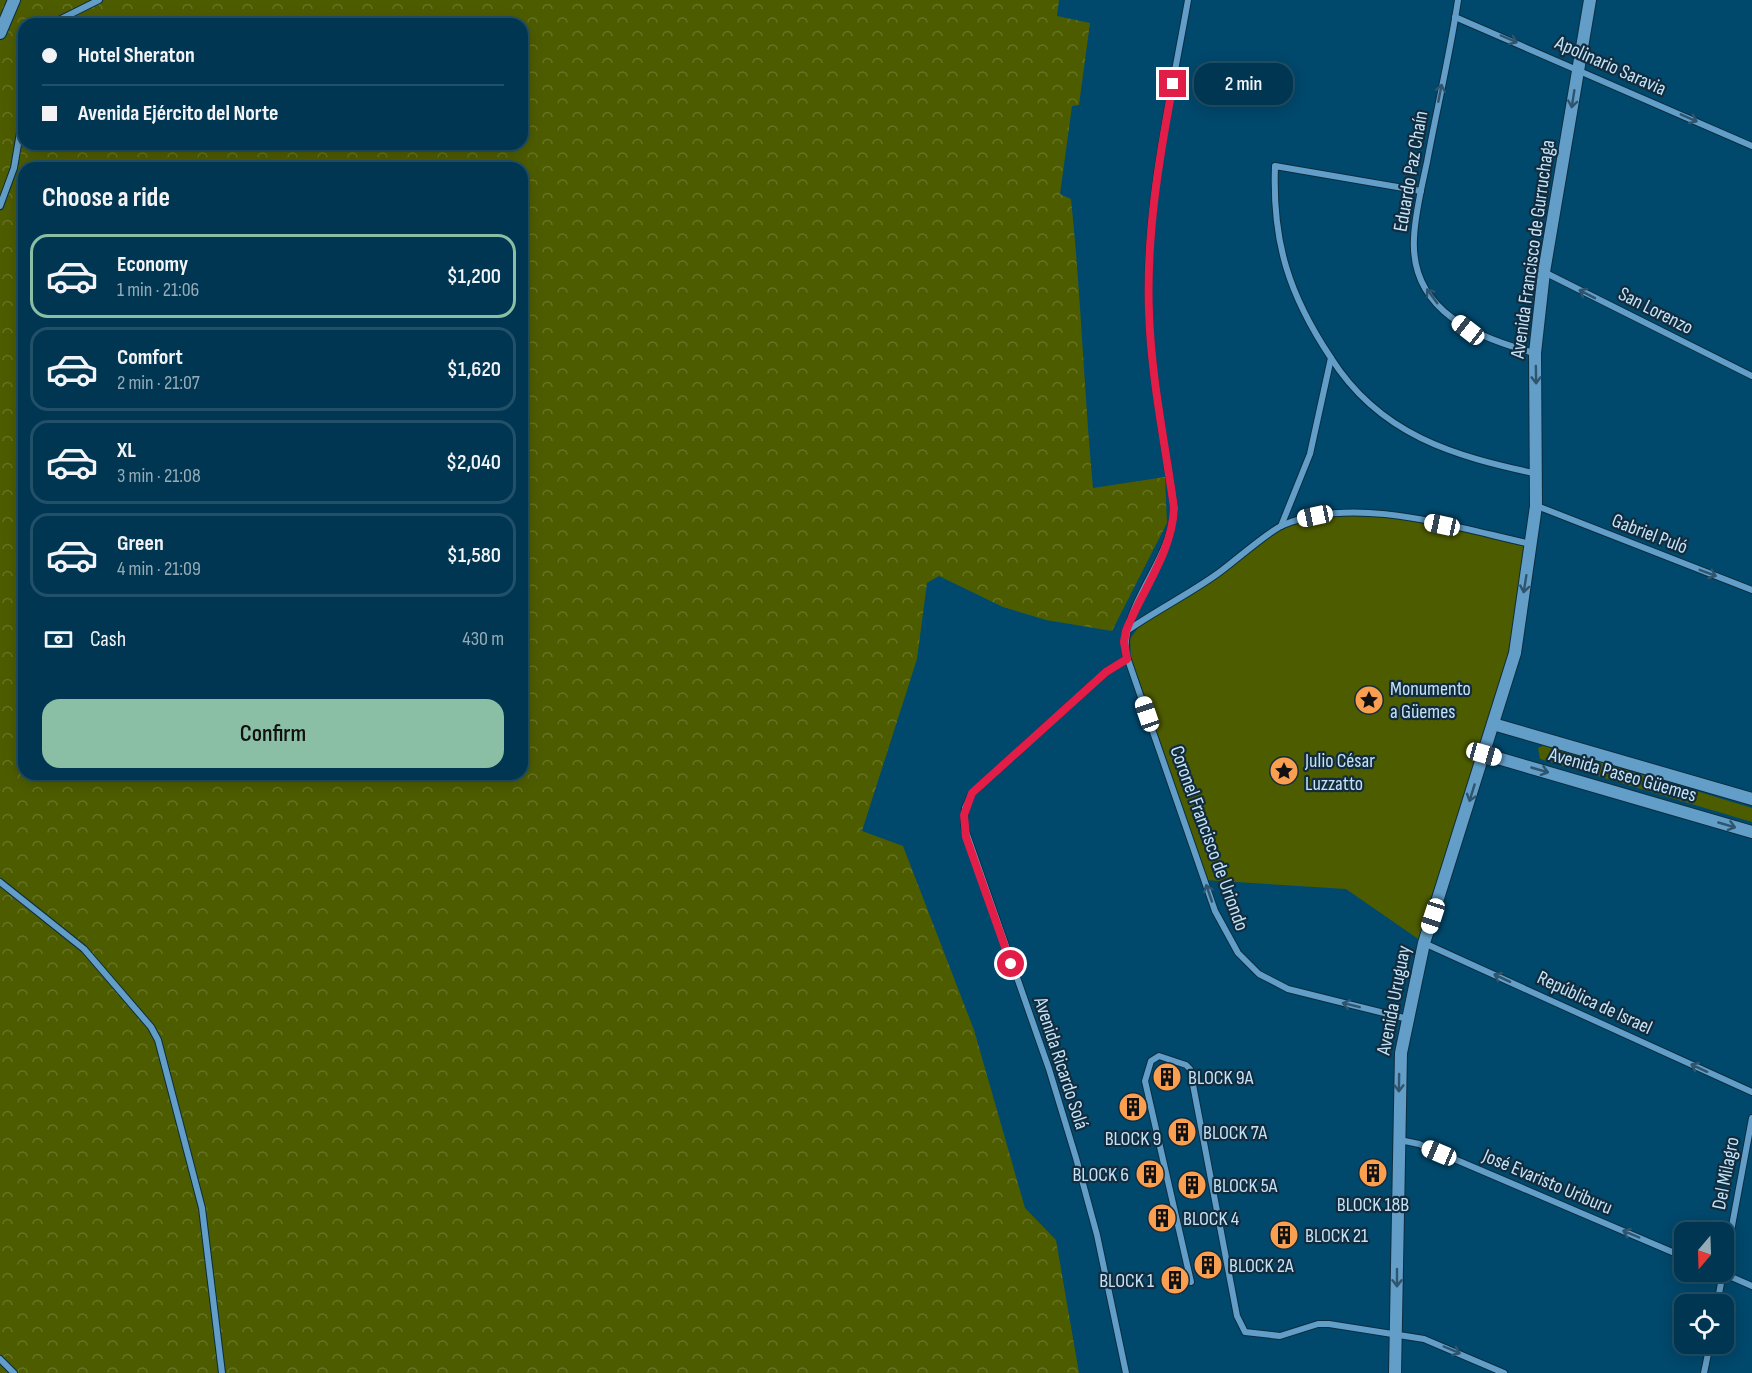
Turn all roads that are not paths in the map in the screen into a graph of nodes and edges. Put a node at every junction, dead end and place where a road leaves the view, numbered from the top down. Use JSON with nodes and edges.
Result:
{"nodes":[{"id":1,"x":14,"y":0,"type":"edge"},
{"id":2,"x":99,"y":0,"type":"edge"},
{"id":3,"x":1188,"y":0,"type":"edge"},
{"id":4,"x":1458,"y":0,"type":"edge"},
{"id":5,"x":1590,"y":0,"type":"edge"},
{"id":6,"x":1455,"y":17,"type":"junction"},
{"id":7,"x":63,"y":18,"type":"edge"},
{"id":8,"x":0,"y":33,"type":"edge"},
{"id":9,"x":1578,"y":68,"type":"junction"},
{"id":10,"x":18,"y":144,"type":"edge"},
{"id":11,"x":1752,"y":146,"type":"edge"},
{"id":12,"x":1421,"y":191,"type":"junction"},
{"id":13,"x":0,"y":206,"type":"edge"},
{"id":14,"x":1545,"y":272,"type":"junction"},
{"id":15,"x":1535,"y":353,"type":"junction"},
{"id":16,"x":1330,"y":358,"type":"junction"},
{"id":17,"x":1752,"y":376,"type":"edge"},
{"id":18,"x":1538,"y":474,"type":"junction"},
{"id":19,"x":1536,"y":506,"type":"junction"},
{"id":20,"x":1281,"y":526,"type":"junction"},
{"id":21,"x":1532,"y":544,"type":"junction"},
{"id":22,"x":1752,"y":590,"type":"edge"},
{"id":23,"x":1126,"y":631,"type":"junction"},
{"id":24,"x":1127,"y":659,"type":"junction"},
{"id":25,"x":1493,"y":724,"type":"junction"},
{"id":26,"x":1484,"y":754,"type":"junction"},
{"id":27,"x":1752,"y":799,"type":"edge"},
{"id":28,"x":1752,"y":832,"type":"edge"},
{"id":29,"x":0,"y":882,"type":"edge"},
{"id":30,"x":1424,"y":943,"type":"junction"},
{"id":31,"x":1408,"y":1019,"type":"junction"},
{"id":32,"x":1752,"y":1092,"type":"edge"},
{"id":33,"x":1752,"y":1118,"type":"edge"},
{"id":34,"x":1398,"y":1140,"type":"junction"},
{"id":35,"x":1732,"y":1222,"type":"edge"},
{"id":36,"x":1674,"y":1253,"type":"edge"},
{"id":37,"x":1734,"y":1278,"type":"edge"},
{"id":38,"x":1191,"y":1281,"type":"dead end"},
{"id":39,"x":1752,"y":1286,"type":"edge"},
{"id":40,"x":1397,"y":1335,"type":"junction"},
{"id":41,"x":1708,"y":1354,"type":"edge"},
{"id":42,"x":0,"y":1359,"type":"edge"},
{"id":43,"x":14,"y":1373,"type":"edge"},
{"id":44,"x":222,"y":1373,"type":"edge"},
{"id":45,"x":1126,"y":1373,"type":"edge"},
{"id":46,"x":1395,"y":1373,"type":"edge"},
{"id":47,"x":1504,"y":1373,"type":"edge"},
{"id":48,"x":1704,"y":1373,"type":"edge"}],
"edges":[{"from":1,"to":8,"type":"street"},
{"from":2,"to":7,"type":"street"},
{"from":3,"to":23,"type":"street"},
{"from":4,"to":6,"type":"street","name":"Eduardo Paz Chaín"},
{"from":5,"to":9,"type":"street","name":"Avenida Francisco de Gurruchaga"},
{"from":6,"to":9,"type":"street","name":"Apolinario Saravia","one_way":true},
{"from":12,"to":6,"type":"street","name":"Eduardo Paz Chaín","one_way":true},
{"from":9,"to":11,"type":"street","name":"Apolinario Saravia","one_way":true},
{"from":9,"to":14,"type":"street","name":"Avenida Francisco de Gurruchaga","one_way":true},
{"from":10,"to":13,"type":"street"},
{"from":15,"to":12,"type":"street","name":"Eduardo Paz Chaín","one_way":true},
{"from":12,"to":16,"type":"street"},
{"from":14,"to":15,"type":"street","name":"Avenida Francisco de Gurruchaga"},
{"from":17,"to":14,"type":"street","name":"San Lorenzo","one_way":true},
{"from":15,"to":18,"type":"street","name":"Avenida Francisco de Gurruchaga","one_way":true},
{"from":16,"to":18,"type":"street"},
{"from":16,"to":20,"type":"street"},
{"from":18,"to":19,"type":"street","name":"Avenida Francisco de Gurruchaga"},
{"from":19,"to":21,"type":"street","name":"Avenida Uruguay"},
{"from":19,"to":22,"type":"street","name":"Gabriel Puló","one_way":true},
{"from":20,"to":21,"type":"street"},
{"from":20,"to":23,"type":"street"},
{"from":21,"to":25,"type":"street","name":"Avenida Uruguay","one_way":true},
{"from":23,"to":24,"type":"street","name":"Coronel Francisco de Uriondo"},
{"from":31,"to":24,"type":"street","name":"Coronel Francisco de Uriondo","one_way":true},
{"from":24,"to":45,"type":"street","name":"Avenida Ricardo Solá"},
{"from":25,"to":26,"type":"street","name":"Avenida Uruguay"},
{"from":25,"to":27,"type":"street","name":"Avenida Paseo Güemes"},
{"from":26,"to":28,"type":"street","name":"Avenida Paseo Güemes","one_way":true},
{"from":26,"to":30,"type":"street","name":"Avenida Uruguay","one_way":true},
{"from":29,"to":44,"type":"street"},
{"from":30,"to":31,"type":"street","name":"Avenida Uruguay"},
{"from":32,"to":30,"type":"street","name":"República de Israel","one_way":true},
{"from":31,"to":34,"type":"street","name":"Avenida Uruguay","one_way":true},
{"from":33,"to":35,"type":"street","name":"Del Milagro"},
{"from":36,"to":34,"type":"street","name":"José Evaristo Uriburu","one_way":true},
{"from":34,"to":40,"type":"street","name":"Avenida Uruguay","one_way":true},
{"from":37,"to":39,"type":"street"},
{"from":38,"to":40,"type":"street"},
{"from":40,"to":46,"type":"street","name":"Avenida Uruguay"},
{"from":40,"to":47,"type":"street","one_way":true},
{"from":41,"to":48,"type":"street"},
{"from":42,"to":43,"type":"street"}]}
